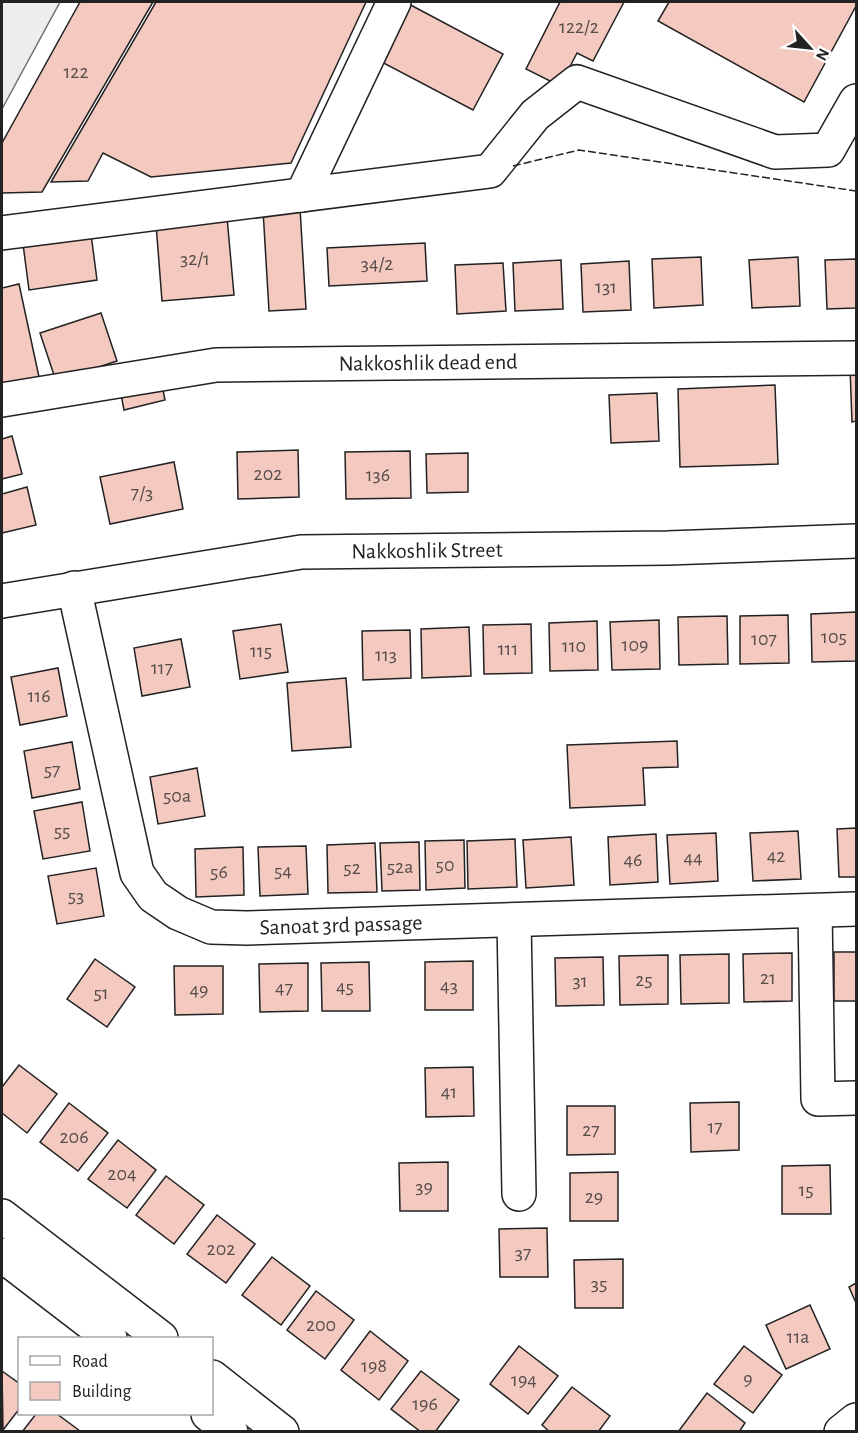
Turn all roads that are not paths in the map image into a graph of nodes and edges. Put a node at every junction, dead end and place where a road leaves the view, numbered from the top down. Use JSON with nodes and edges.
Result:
{"nodes":[{"id":1,"x":394,"y":2,"type":"edge"},
{"id":2,"x":856,"y":101,"type":"edge"},
{"id":3,"x":302,"y":195,"type":"junction"},
{"id":4,"x":2,"y":233,"type":"edge"},
{"id":5,"x":856,"y":358,"type":"edge"},
{"id":6,"x":2,"y":400,"type":"edge"},
{"id":7,"x":856,"y":541,"type":"edge"},
{"id":8,"x":74,"y":588,"type":"junction"},
{"id":9,"x":2,"y":601,"type":"edge"},
{"id":10,"x":856,"y":909,"type":"edge"},
{"id":11,"x":815,"y":911,"type":"junction"},
{"id":12,"x":514,"y":920,"type":"junction"},
{"id":13,"x":856,"y":1098,"type":"edge"},
{"id":14,"x":519,"y":1194,"type":"dead end"},
{"id":15,"x":2,"y":1216,"type":"edge"},
{"id":16,"x":2,"y":1255,"type":"edge"},
{"id":17,"x":109,"y":1337,"type":"edge"},
{"id":18,"x":160,"y":1337,"type":"edge"},
{"id":19,"x":213,"y":1378,"type":"edge"},
{"id":20,"x":211,"y":1415,"type":"edge"},
{"id":21,"x":856,"y":1420,"type":"edge"},
{"id":22,"x":231,"y":1431,"type":"edge"},
{"id":23,"x":282,"y":1431,"type":"edge"},
{"id":24,"x":841,"y":1431,"type":"edge"}],
"edges":[{"from":1,"to":3,"type":"street"},
{"from":2,"to":3,"type":"street"},
{"from":3,"to":4,"type":"street"},
{"from":5,"to":6,"type":"street","name":"Nakkoshlik dead end"},
{"from":7,"to":8,"type":"street","name":"Nakkoshlik Street"},
{"from":8,"to":9,"type":"street","name":"Nakkoshlik Street"},
{"from":8,"to":12,"type":"street","name":"Sanoat 3rd passage"},
{"from":10,"to":11,"type":"street","name":"Sanoat 3rd passage"},
{"from":11,"to":12,"type":"street","name":"Sanoat 3rd passage"},
{"from":11,"to":13,"type":"street"},
{"from":12,"to":14,"type":"street"},
{"from":15,"to":18,"type":"street"},
{"from":16,"to":17,"type":"street"},
{"from":19,"to":23,"type":"street"},
{"from":20,"to":22,"type":"street"},
{"from":21,"to":24,"type":"street"}]}
